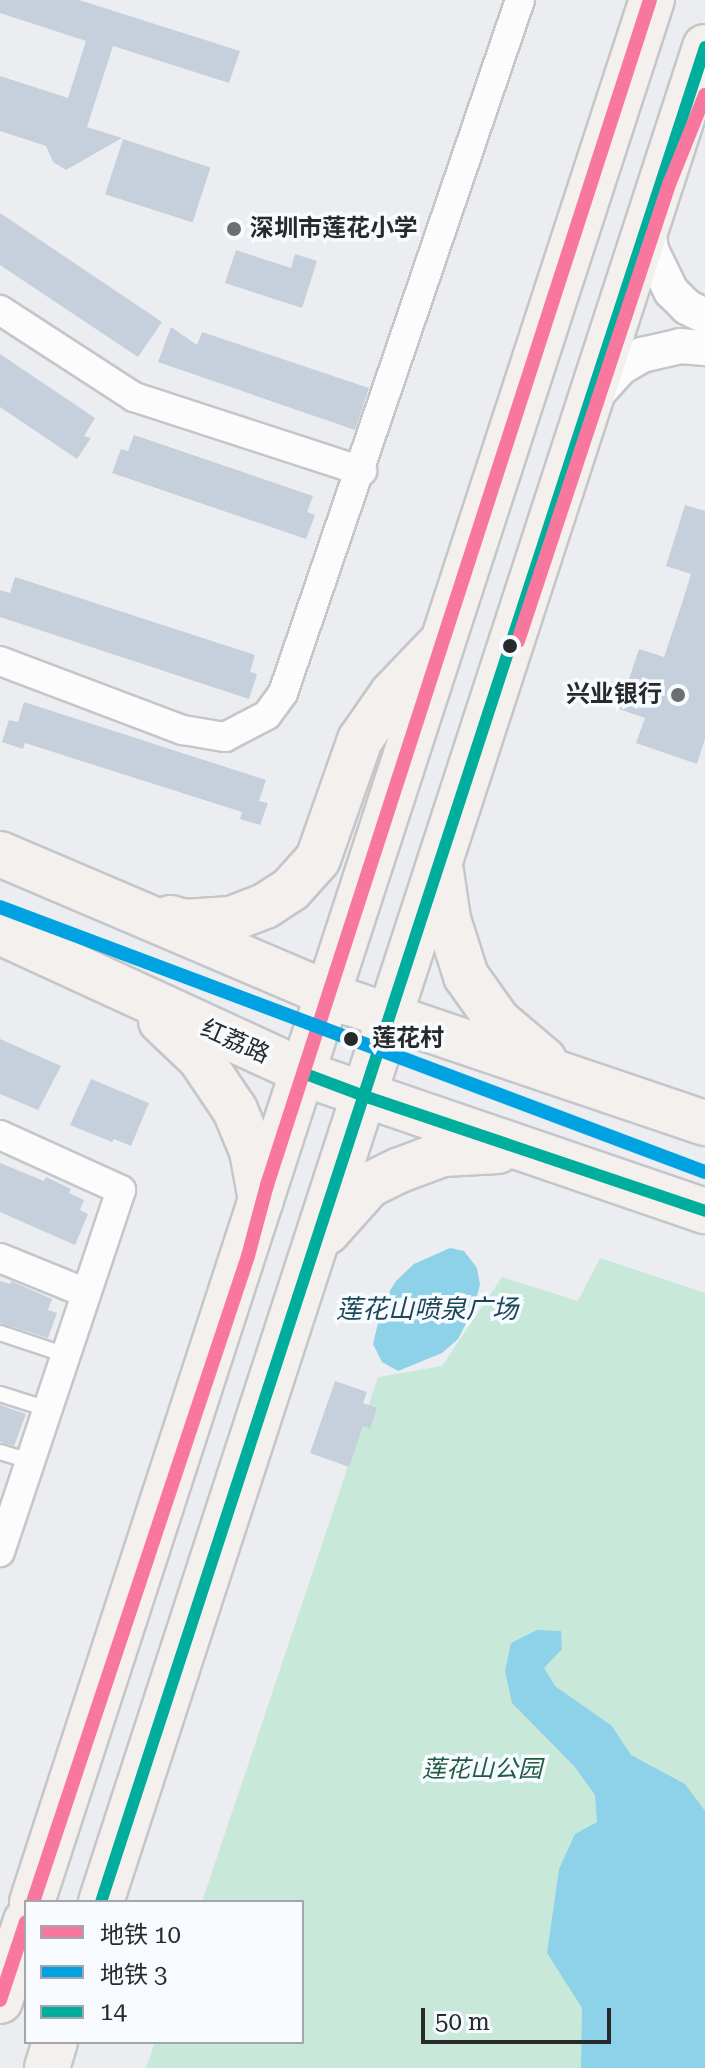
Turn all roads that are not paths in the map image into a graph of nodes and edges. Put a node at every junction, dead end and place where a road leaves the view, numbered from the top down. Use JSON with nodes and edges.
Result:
{"nodes":[{"id":1,"x":520,"y":0,"type":"edge"},
{"id":2,"x":652,"y":0,"type":"edge"},
{"id":3,"x":705,"y":47,"type":"edge"},
{"id":4,"x":647,"y":224,"type":"junction"},
{"id":5,"x":0,"y":310,"type":"edge"},
{"id":6,"x":705,"y":316,"type":"edge"},
{"id":7,"x":705,"y":348,"type":"edge"},
{"id":8,"x":588,"y":405,"type":"junction"},
{"id":9,"x":362,"y":471,"type":"junction"},
{"id":10,"x":443,"y":640,"type":"junction"},
{"id":11,"x":0,"y":661,"type":"edge"},
{"id":12,"x":0,"y":854,"type":"edge"},
{"id":13,"x":442,"y":856,"type":"junction"},
{"id":14,"x":103,"y":898,"type":"junction"},
{"id":15,"x":0,"y":932,"type":"edge"},
{"id":16,"x":93,"y":975,"type":"junction"},
{"id":17,"x":328,"y":995,"type":"junction"},
{"id":18,"x":389,"y":1018,"type":"junction"},
{"id":19,"x":303,"y":1073,"type":"junction"},
{"id":20,"x":595,"y":1087,"type":"junction"},
{"id":21,"x":364,"y":1096,"type":"junction"},
{"id":22,"x":705,"y":1123,"type":"edge"},
{"id":23,"x":0,"y":1135,"type":"edge"},
{"id":24,"x":542,"y":1157,"type":"junction"},
{"id":25,"x":261,"y":1201,"type":"junction"},
{"id":26,"x":705,"y":1211,"type":"edge"},
{"id":27,"x":312,"y":1254,"type":"junction"},
{"id":28,"x":0,"y":1258,"type":"edge"},
{"id":29,"x":86,"y":1293,"type":"junction"},
{"id":30,"x":0,"y":1333,"type":"edge"},
{"id":31,"x":66,"y":1355,"type":"junction"},
{"id":32,"x":0,"y":1394,"type":"edge"},
{"id":33,"x":48,"y":1409,"type":"junction"},
{"id":34,"x":0,"y":1452,"type":"edge"},
{"id":35,"x":30,"y":1461,"type":"junction"},
{"id":36,"x":0,"y":1552,"type":"edge"},
{"id":37,"x":33,"y":1900,"type":"edge"},
{"id":38,"x":102,"y":1900,"type":"edge"},
{"id":39,"x":24,"y":1927,"type":"edge"},
{"id":40,"x":0,"y":2001,"type":"edge"},
{"id":41,"x":54,"y":2044,"type":"edge"},
{"id":42,"x":47,"y":2068,"type":"edge"}],
"edges":[{"from":1,"to":9,"type":"street"},
{"from":2,"to":10,"type":"main road"},
{"from":3,"to":4,"type":"main road"},
{"from":4,"to":6,"type":"street"},
{"from":4,"to":8,"type":"main road"},
{"from":5,"to":9,"type":"street"},
{"from":7,"to":8,"type":"street"},
{"from":8,"to":13,"type":"main road"},
{"from":9,"to":11,"type":"street"},
{"from":10,"to":14,"type":"main road"},
{"from":10,"to":17,"type":"main road"},
{"from":12,"to":14,"type":"main road"},
{"from":13,"to":18,"type":"main road"},
{"from":13,"to":20,"type":"main road"},
{"from":14,"to":17,"type":"main road"},
{"from":15,"to":16,"type":"main road","name":"红荔路"},
{"from":16,"to":19,"type":"main road","name":"红荔路"},
{"from":16,"to":25,"type":"main road"},
{"from":17,"to":18,"type":"main road"},
{"from":17,"to":19,"type":"main road"},
{"from":18,"to":20,"type":"main road"},
{"from":18,"to":21,"type":"main road"},
{"from":19,"to":21,"type":"main road","name":"红荔路"},
{"from":19,"to":25,"type":"main road"},
{"from":20,"to":22,"type":"main road"},
{"from":21,"to":24,"type":"main road","name":"红荔路"},
{"from":21,"to":27,"type":"main road"},
{"from":23,"to":29,"type":"street"},
{"from":24,"to":26,"type":"main road","name":"红荔路"},
{"from":24,"to":27,"type":"main road"},
{"from":25,"to":37,"type":"main road"},
{"from":27,"to":38,"type":"main road"},
{"from":28,"to":29,"type":"street"},
{"from":29,"to":31,"type":"street"},
{"from":30,"to":31,"type":"lane"},
{"from":31,"to":33,"type":"street"},
{"from":32,"to":33,"type":"lane"},
{"from":33,"to":35,"type":"street"},
{"from":34,"to":35,"type":"lane"},
{"from":35,"to":36,"type":"street"},
{"from":39,"to":40,"type":"main road"},
{"from":41,"to":42,"type":"main road"}]}
